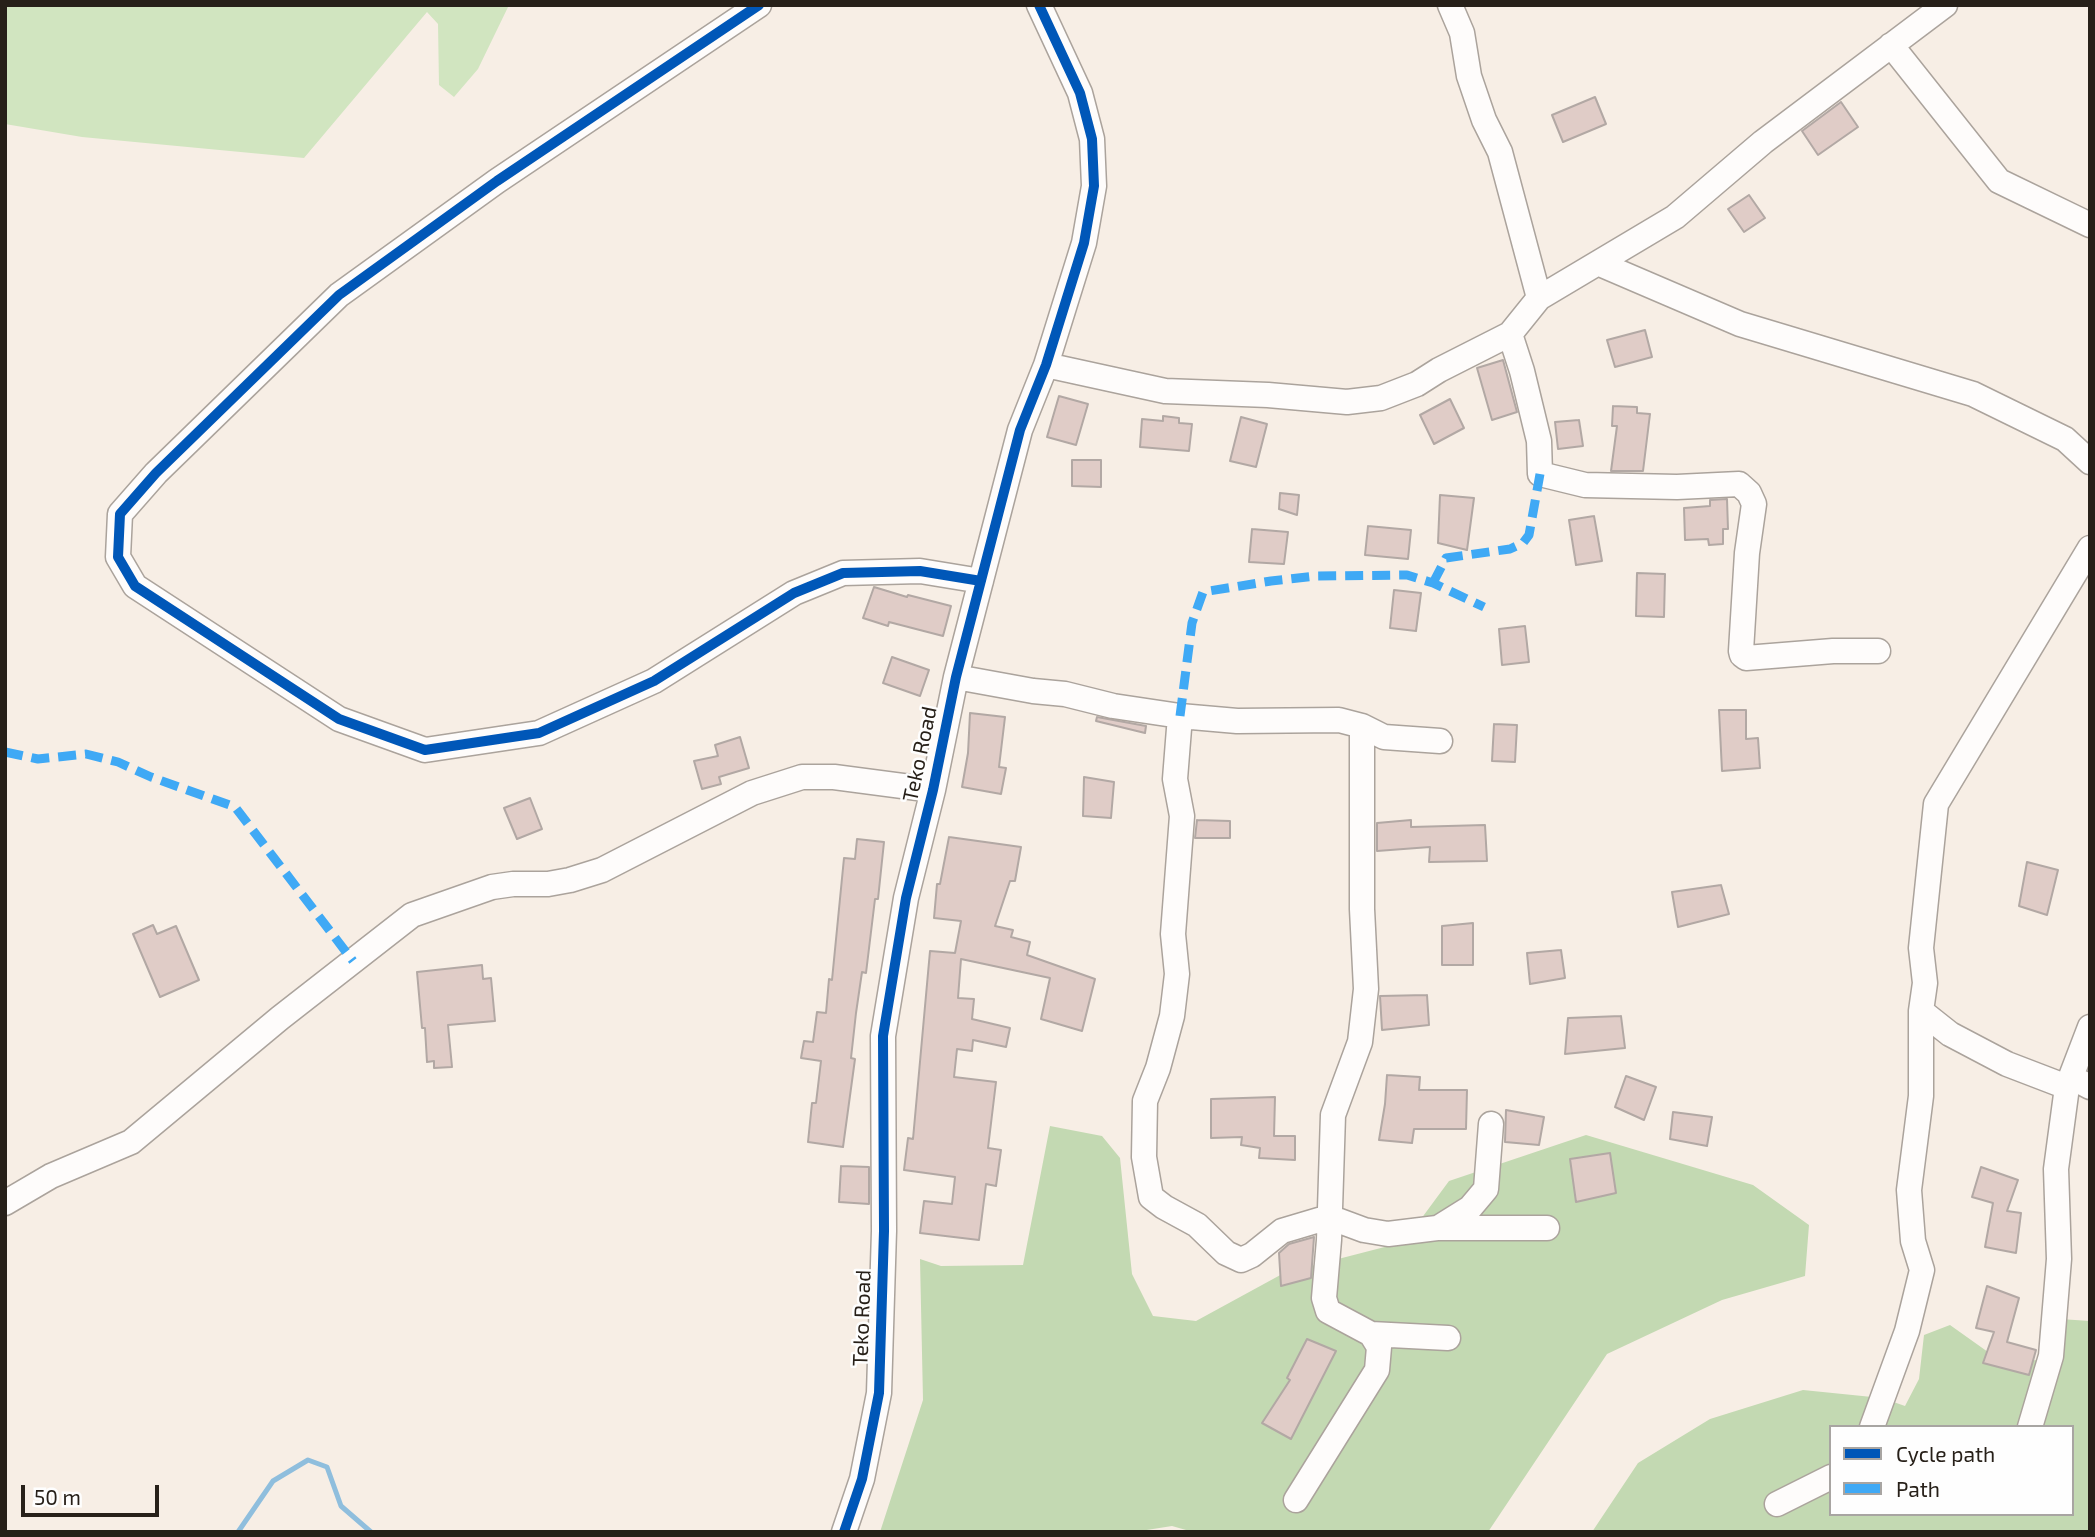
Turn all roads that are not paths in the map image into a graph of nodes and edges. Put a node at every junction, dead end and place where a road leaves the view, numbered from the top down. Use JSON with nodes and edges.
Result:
{"nodes":[{"id":1,"x":759,"y":5,"type":"edge"},
{"id":2,"x":1039,"y":5,"type":"edge"},
{"id":3,"x":1450,"y":5,"type":"edge"},
{"id":4,"x":1945,"y":5,"type":"edge"},
{"id":5,"x":1891,"y":45,"type":"junction"},
{"id":6,"x":2090,"y":225,"type":"edge"},
{"id":7,"x":1600,"y":264,"type":"junction"},
{"id":8,"x":1539,"y":298,"type":"junction"},
{"id":9,"x":1510,"y":334,"type":"junction"},
{"id":10,"x":1045,"y":365,"type":"junction"},
{"id":11,"x":2090,"y":462,"type":"edge"},
{"id":12,"x":2090,"y":548,"type":"edge"},
{"id":13,"x":981,"y":581,"type":"junction"},
{"id":14,"x":1878,"y":651,"type":"dead end"},
{"id":15,"x":956,"y":677,"type":"junction"},
{"id":16,"x":1180,"y":716,"type":"junction"},
{"id":17,"x":1362,"y":726,"type":"junction"},
{"id":18,"x":1440,"y":741,"type":"dead end"},
{"id":19,"x":933,"y":790,"type":"junction"},
{"id":20,"x":1922,"y":1011,"type":"junction"},
{"id":21,"x":2090,"y":1027,"type":"edge"},
{"id":22,"x":2076,"y":1084,"type":"edge"},
{"id":23,"x":1491,"y":1124,"type":"dead end"},
{"id":24,"x":5,"y":1203,"type":"edge"},
{"id":25,"x":1329,"y":1217,"type":"junction"},
{"id":26,"x":1437,"y":1228,"type":"junction"},
{"id":27,"x":1547,"y":1228,"type":"dead end"},
{"id":28,"x":1371,"y":1334,"type":"junction"},
{"id":29,"x":1448,"y":1338,"type":"dead end"},
{"id":30,"x":1873,"y":1425,"type":"edge"},
{"id":31,"x":2031,"y":1425,"type":"edge"},
{"id":32,"x":1829,"y":1478,"type":"edge"},
{"id":33,"x":1296,"y":1500,"type":"dead end"},
{"id":34,"x":1777,"y":1504,"type":"dead end"},
{"id":35,"x":844,"y":1532,"type":"edge"}],
"edges":[{"from":1,"to":13,"type":"street"},
{"from":2,"to":10,"type":"street","name":"Teko Road"},
{"from":3,"to":8,"type":"street"},
{"from":4,"to":5,"type":"street"},
{"from":5,"to":6,"type":"street"},
{"from":5,"to":7,"type":"street"},
{"from":7,"to":8,"type":"street"},
{"from":7,"to":11,"type":"street"},
{"from":8,"to":9,"type":"street"},
{"from":9,"to":10,"type":"street"},
{"from":9,"to":14,"type":"street"},
{"from":10,"to":13,"type":"street","name":"Teko Road"},
{"from":12,"to":20,"type":"street"},
{"from":13,"to":15,"type":"street","name":"Teko Road"},
{"from":15,"to":16,"type":"street"},
{"from":15,"to":19,"type":"street","name":"Teko Road"},
{"from":16,"to":17,"type":"street"},
{"from":16,"to":25,"type":"street"},
{"from":17,"to":18,"type":"street"},
{"from":17,"to":25,"type":"street"},
{"from":19,"to":24,"type":"street"},
{"from":19,"to":35,"type":"street","name":"Teko Road"},
{"from":20,"to":22,"type":"street"},
{"from":20,"to":30,"type":"street"},
{"from":21,"to":22,"type":"street"},
{"from":22,"to":31,"type":"street"},
{"from":23,"to":26,"type":"street"},
{"from":25,"to":26,"type":"street"},
{"from":25,"to":28,"type":"street"},
{"from":26,"to":27,"type":"street"},
{"from":28,"to":29,"type":"street"},
{"from":28,"to":33,"type":"street"},
{"from":32,"to":34,"type":"street"}]}
